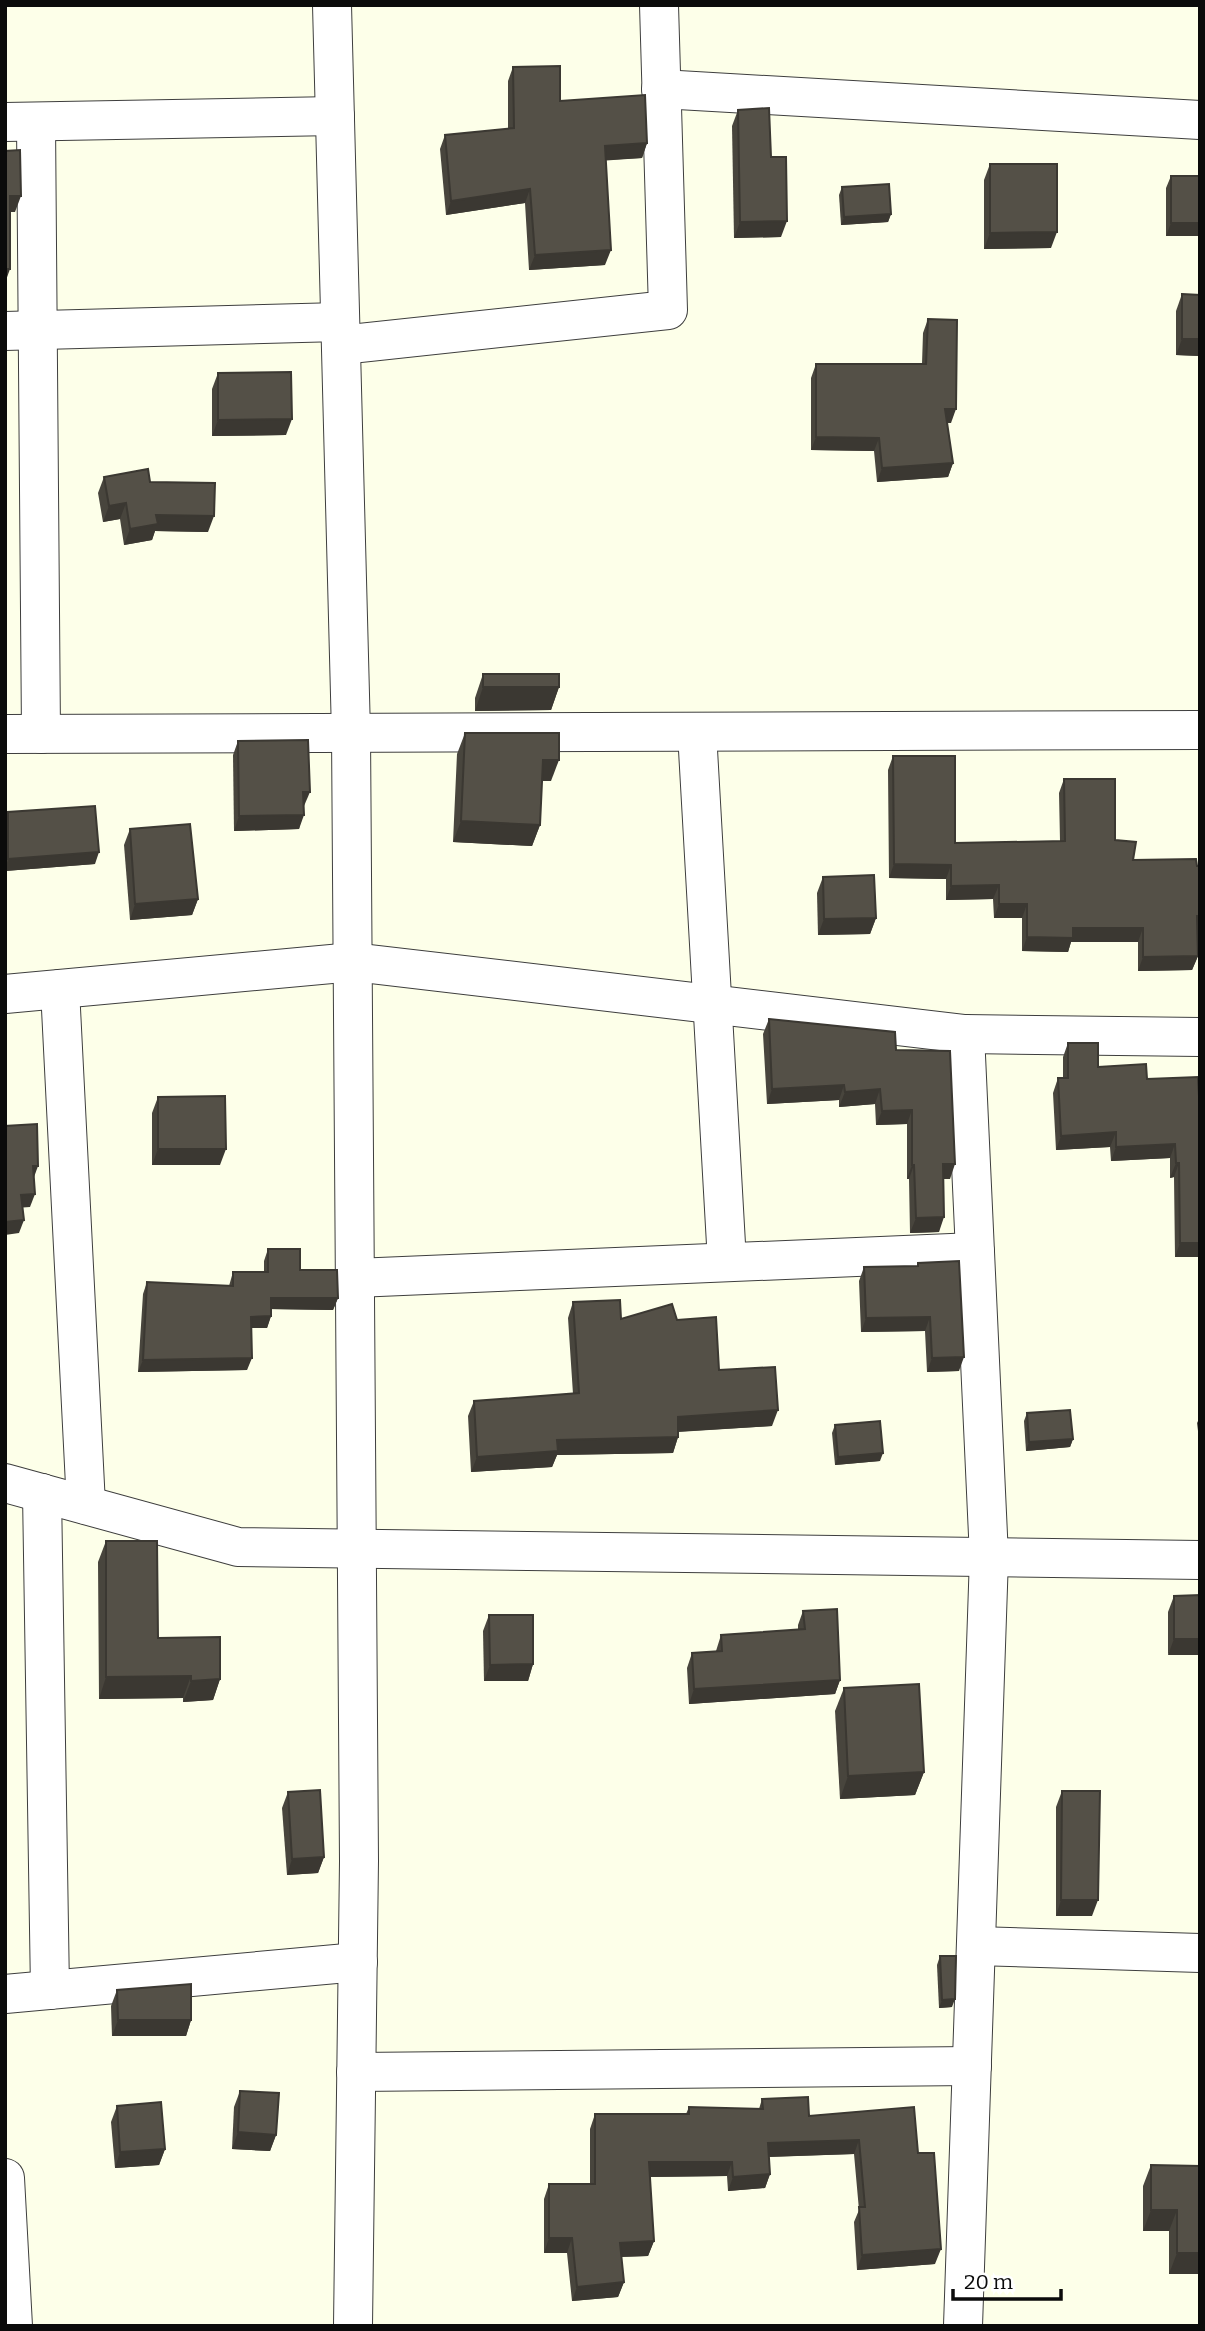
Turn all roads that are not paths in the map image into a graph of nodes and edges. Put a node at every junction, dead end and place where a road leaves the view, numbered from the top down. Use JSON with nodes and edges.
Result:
{"nodes":[{"id":1,"x":332,"y":5,"type":"edge"},
{"id":2,"x":659,"y":5,"type":"edge"},
{"id":3,"x":661,"y":89,"type":"junction"},
{"id":4,"x":335,"y":116,"type":"junction"},
{"id":5,"x":1200,"y":120,"type":"edge"},
{"id":6,"x":20,"y":122,"type":"edge"},
{"id":7,"x":21,"y":331,"type":"edge"},
{"id":8,"x":341,"y":333,"type":"junction"},
{"id":9,"x":1200,"y":730,"type":"edge"},
{"id":10,"x":697,"y":732,"type":"junction"},
{"id":11,"x":351,"y":733,"type":"junction"},
{"id":12,"x":23,"y":734,"type":"edge"},
{"id":13,"x":353,"y":962,"type":"junction"},
{"id":14,"x":60,"y":989,"type":"junction"},
{"id":15,"x":5,"y":994,"type":"edge"},
{"id":16,"x":712,"y":1004,"type":"junction"},
{"id":17,"x":965,"y":1034,"type":"junction"},
{"id":18,"x":1200,"y":1037,"type":"edge"},
{"id":19,"x":975,"y":1252,"type":"junction"},
{"id":20,"x":727,"y":1262,"type":"junction"},
{"id":21,"x":355,"y":1278,"type":"junction"},
{"id":22,"x":5,"y":1483,"type":"edge"},
{"id":23,"x":42,"y":1493,"type":"junction"},
{"id":24,"x":86,"y":1505,"type":"junction"},
{"id":25,"x":357,"y":1549,"type":"junction"},
{"id":26,"x":989,"y":1557,"type":"junction"},
{"id":27,"x":1200,"y":1560,"type":"edge"},
{"id":28,"x":976,"y":1946,"type":"junction"},
{"id":29,"x":1200,"y":1953,"type":"edge"},
{"id":30,"x":358,"y":1962,"type":"junction"},
{"id":31,"x":50,"y":1990,"type":"junction"},
{"id":32,"x":5,"y":1994,"type":"edge"},
{"id":33,"x":972,"y":2066,"type":"junction"},
{"id":34,"x":356,"y":2071,"type":"junction"},
{"id":35,"x":5,"y":2178,"type":"edge"},
{"id":36,"x":13,"y":2326,"type":"edge"},
{"id":37,"x":353,"y":2326,"type":"edge"},
{"id":38,"x":963,"y":2326,"type":"edge"}],
"edges":[{"from":1,"to":4,"type":"street"},
{"from":2,"to":3,"type":"street"},
{"from":3,"to":5,"type":"street"},
{"from":3,"to":8,"type":"street"},
{"from":4,"to":6,"type":"street"},
{"from":4,"to":8,"type":"street"},
{"from":6,"to":7,"type":"street"},
{"from":7,"to":8,"type":"street"},
{"from":7,"to":12,"type":"street"},
{"from":8,"to":11,"type":"street"},
{"from":9,"to":10,"type":"street"},
{"from":10,"to":11,"type":"street"},
{"from":10,"to":16,"type":"street"},
{"from":11,"to":12,"type":"street"},
{"from":11,"to":13,"type":"street"},
{"from":13,"to":14,"type":"street"},
{"from":13,"to":16,"type":"street"},
{"from":13,"to":21,"type":"street"},
{"from":14,"to":15,"type":"street"},
{"from":14,"to":24,"type":"street"},
{"from":16,"to":17,"type":"street"},
{"from":16,"to":20,"type":"street"},
{"from":17,"to":18,"type":"street"},
{"from":17,"to":19,"type":"street"},
{"from":19,"to":20,"type":"street"},
{"from":19,"to":26,"type":"street"},
{"from":20,"to":21,"type":"street"},
{"from":21,"to":25,"type":"street"},
{"from":22,"to":23,"type":"street"},
{"from":23,"to":24,"type":"street"},
{"from":23,"to":31,"type":"street"},
{"from":24,"to":25,"type":"street"},
{"from":25,"to":26,"type":"street"},
{"from":25,"to":30,"type":"street"},
{"from":26,"to":27,"type":"street"},
{"from":26,"to":28,"type":"street"},
{"from":28,"to":29,"type":"street"},
{"from":28,"to":33,"type":"street"},
{"from":30,"to":31,"type":"street"},
{"from":30,"to":34,"type":"street"},
{"from":31,"to":32,"type":"street"},
{"from":33,"to":34,"type":"street"},
{"from":33,"to":38,"type":"street"},
{"from":34,"to":37,"type":"street"},
{"from":35,"to":36,"type":"street"}]}
